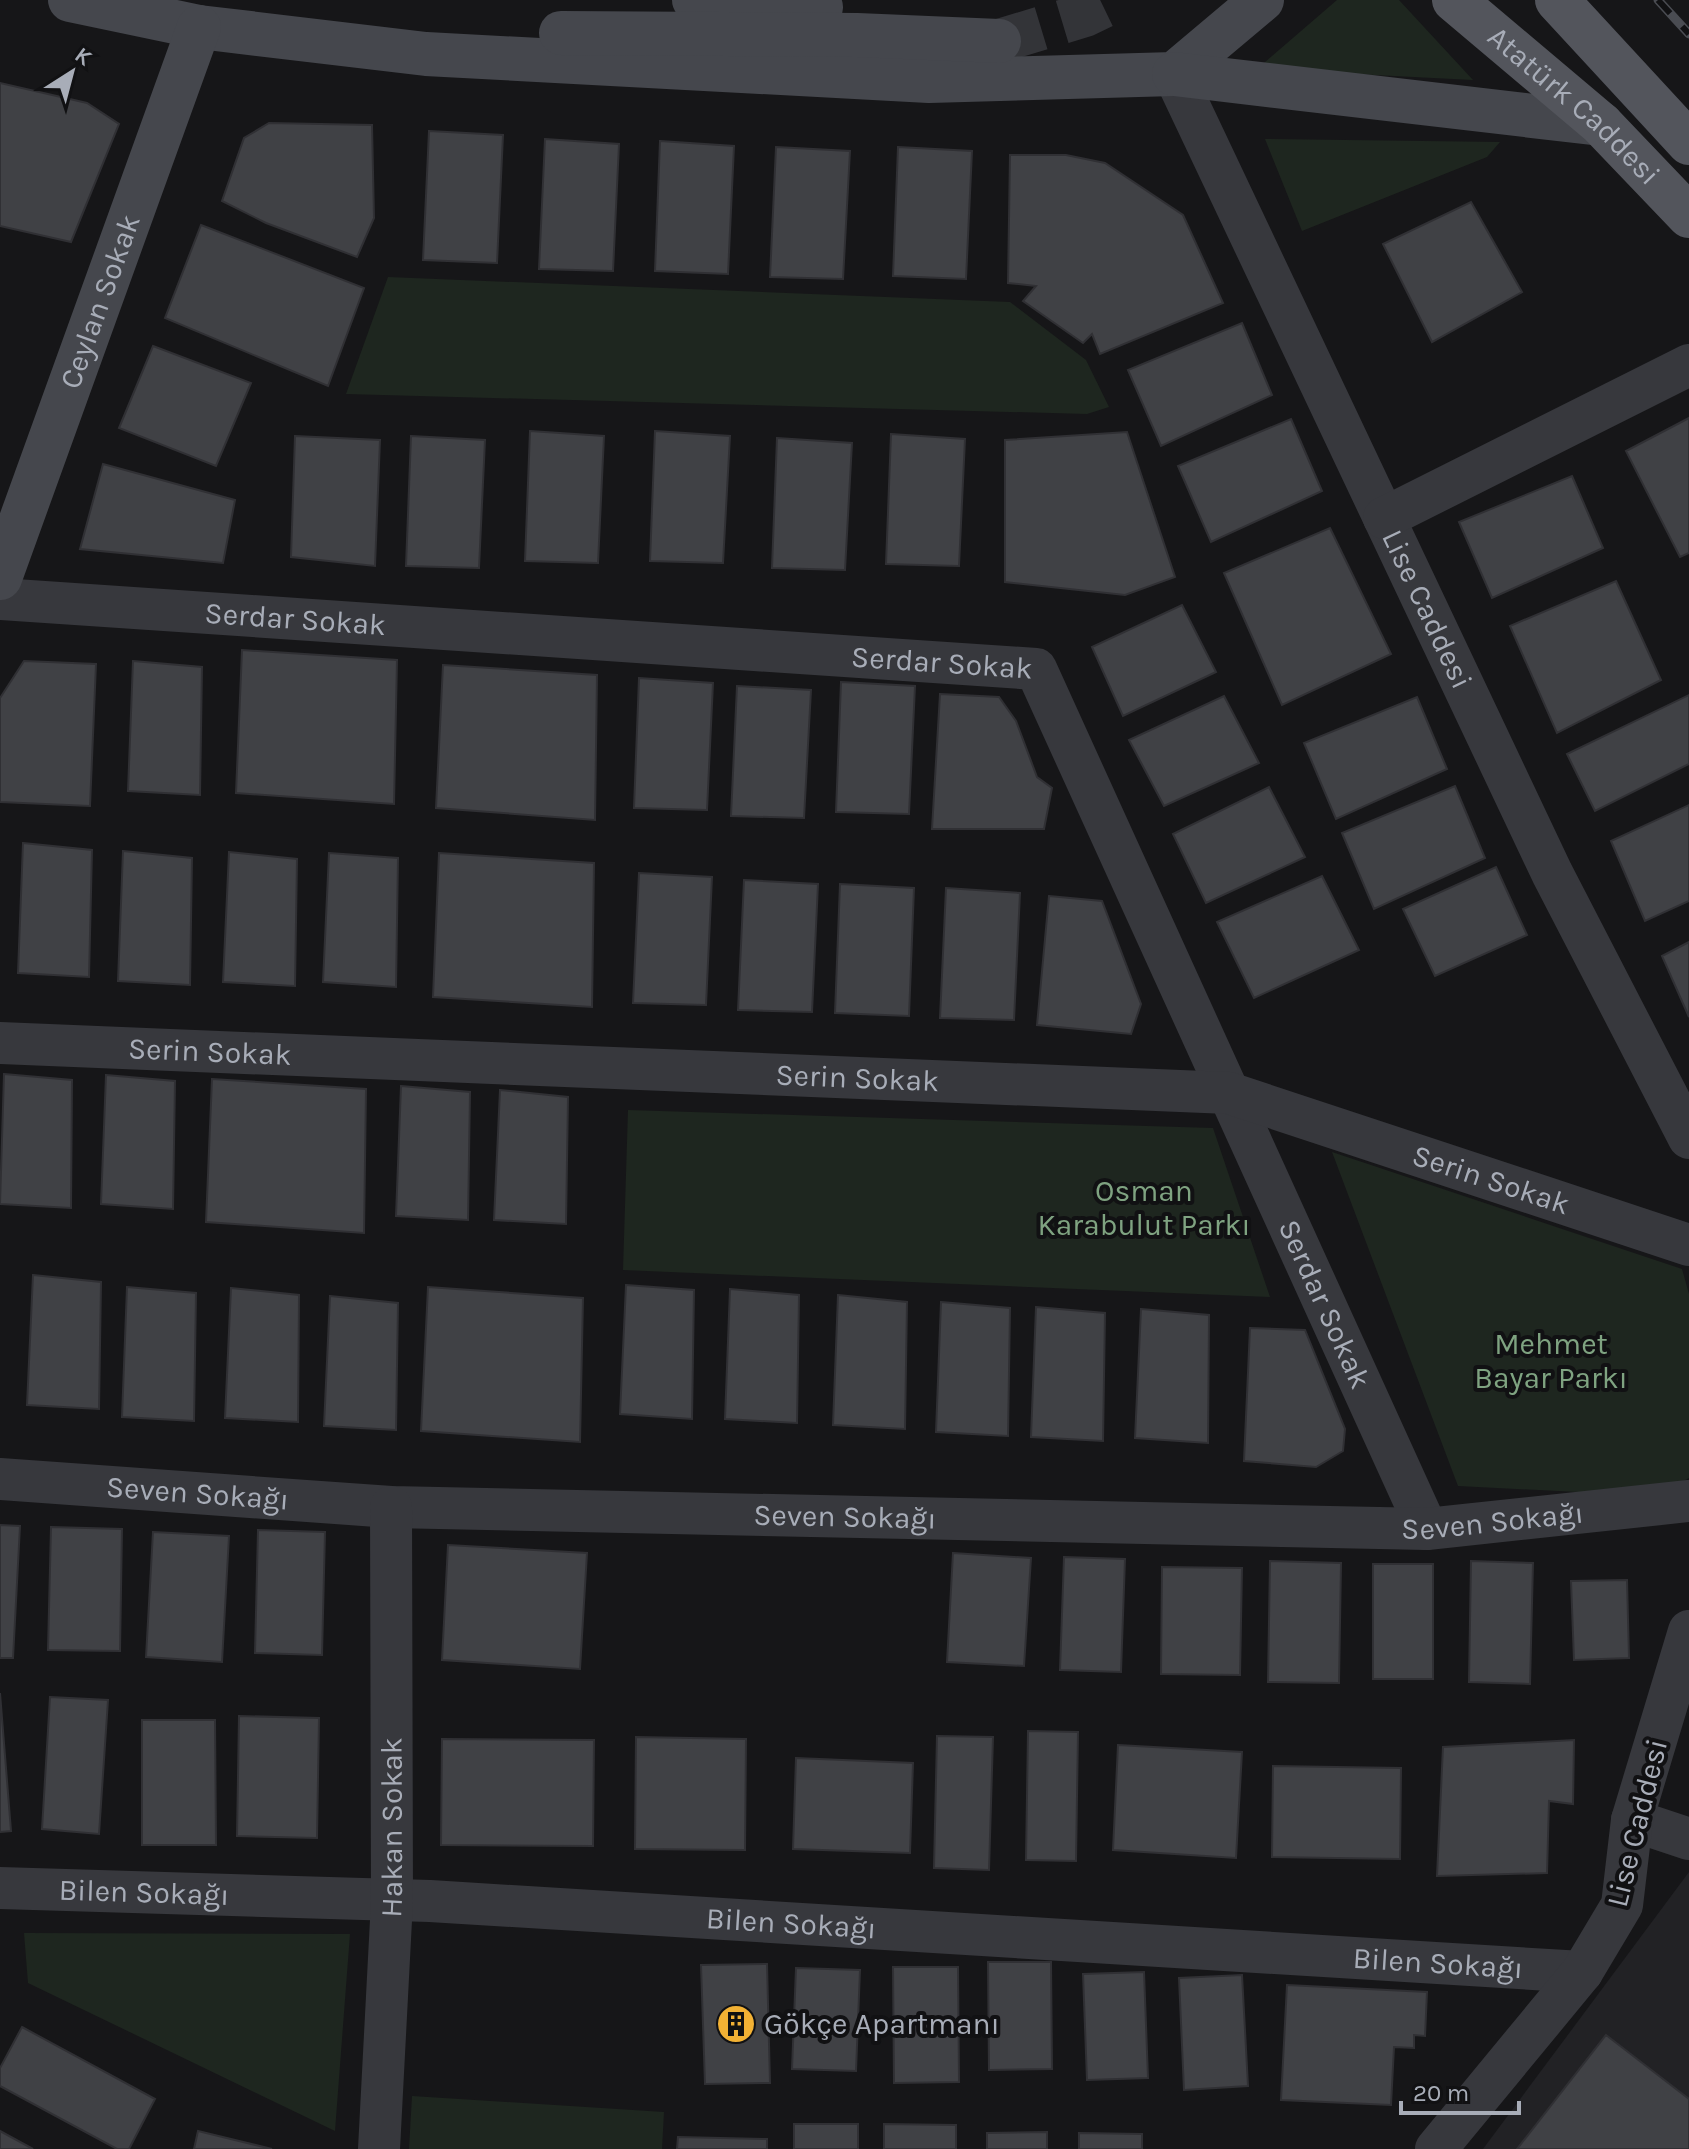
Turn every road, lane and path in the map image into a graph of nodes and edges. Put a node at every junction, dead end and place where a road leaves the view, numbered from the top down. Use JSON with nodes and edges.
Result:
{"nodes":[{"id":1,"x":70,"y":0,"type":"edge"},
{"id":2,"x":694,"y":0,"type":"edge"},
{"id":3,"x":1454,"y":0,"type":"edge"},
{"id":4,"x":1557,"y":0,"type":"edge"},
{"id":5,"x":1251,"y":6,"type":"edge"},
{"id":6,"x":199,"y":27,"type":"junction"},
{"id":7,"x":1174,"y":74,"type":"junction"},
{"id":8,"x":1601,"y":124,"type":"junction"},
{"id":9,"x":1689,"y":143,"type":"edge"},
{"id":10,"x":1689,"y":216,"type":"edge"},
{"id":11,"x":1689,"y":365,"type":"edge"},
{"id":12,"x":1384,"y":518,"type":"junction"},
{"id":13,"x":0,"y":578,"type":"edge"},
{"id":14,"x":0,"y":599,"type":"edge"},
{"id":15,"x":0,"y":1043,"type":"edge"},
{"id":16,"x":1229,"y":1093,"type":"junction"},
{"id":17,"x":1689,"y":1138,"type":"edge"},
{"id":18,"x":1689,"y":1245,"type":"edge"},
{"id":19,"x":0,"y":1479,"type":"edge"},
{"id":20,"x":1689,"y":1501,"type":"edge"},
{"id":21,"x":391,"y":1507,"type":"junction"},
{"id":22,"x":1427,"y":1529,"type":"junction"},
{"id":23,"x":1689,"y":1631,"type":"edge"},
{"id":24,"x":1632,"y":1820,"type":"junction"},
{"id":25,"x":1689,"y":1839,"type":"edge"},
{"id":26,"x":0,"y":1888,"type":"edge"},
{"id":27,"x":392,"y":1901,"type":"junction"},
{"id":28,"x":1582,"y":1972,"type":"junction"},
{"id":29,"x":379,"y":2149,"type":"edge"},
{"id":30,"x":1436,"y":2149,"type":"edge"}],
"edges":[{"from":1,"to":6,"type":"main road"},
{"from":2,"to":6,"type":"main road"},
{"from":3,"to":8,"type":"main road","name":"Atatürk Caddesi"},
{"from":4,"to":9,"type":"main road","name":"Atatürk Caddesi"},
{"from":5,"to":7,"type":"main road"},
{"from":6,"to":7,"type":"main road"},
{"from":6,"to":13,"type":"main road","name":"Ceylan Sokak"},
{"from":7,"to":8,"type":"main road"},
{"from":7,"to":12,"type":"street","name":"Lise Caddesi"},
{"from":8,"to":10,"type":"main road","name":"Atatürk Caddesi"},
{"from":11,"to":12,"type":"street"},
{"from":12,"to":17,"type":"street","name":"Lise Caddesi"},
{"from":14,"to":16,"type":"street","name":"Serdar Sokak"},
{"from":15,"to":16,"type":"street","name":"Serin Sokak"},
{"from":16,"to":18,"type":"street","name":"Serin Sokak"},
{"from":16,"to":22,"type":"street","name":"Serdar Sokak"},
{"from":19,"to":21,"type":"street","name":"Seven Sokağı"},
{"from":20,"to":22,"type":"street","name":"Seven Sokağı"},
{"from":21,"to":22,"type":"street","name":"Seven Sokağı"},
{"from":21,"to":27,"type":"street","name":"Hakan Sokak"},
{"from":23,"to":24,"type":"street","name":"Lise Caddesi"},
{"from":24,"to":25,"type":"street"},
{"from":24,"to":28,"type":"street","name":"Lise Caddesi"},
{"from":26,"to":27,"type":"street","name":"Bilen Sokağı"},
{"from":27,"to":28,"type":"street","name":"Bilen Sokağı"},
{"from":27,"to":29,"type":"street","name":"Hakan Sokak"},
{"from":28,"to":30,"type":"street","name":"Lise Caddesi"}]}
